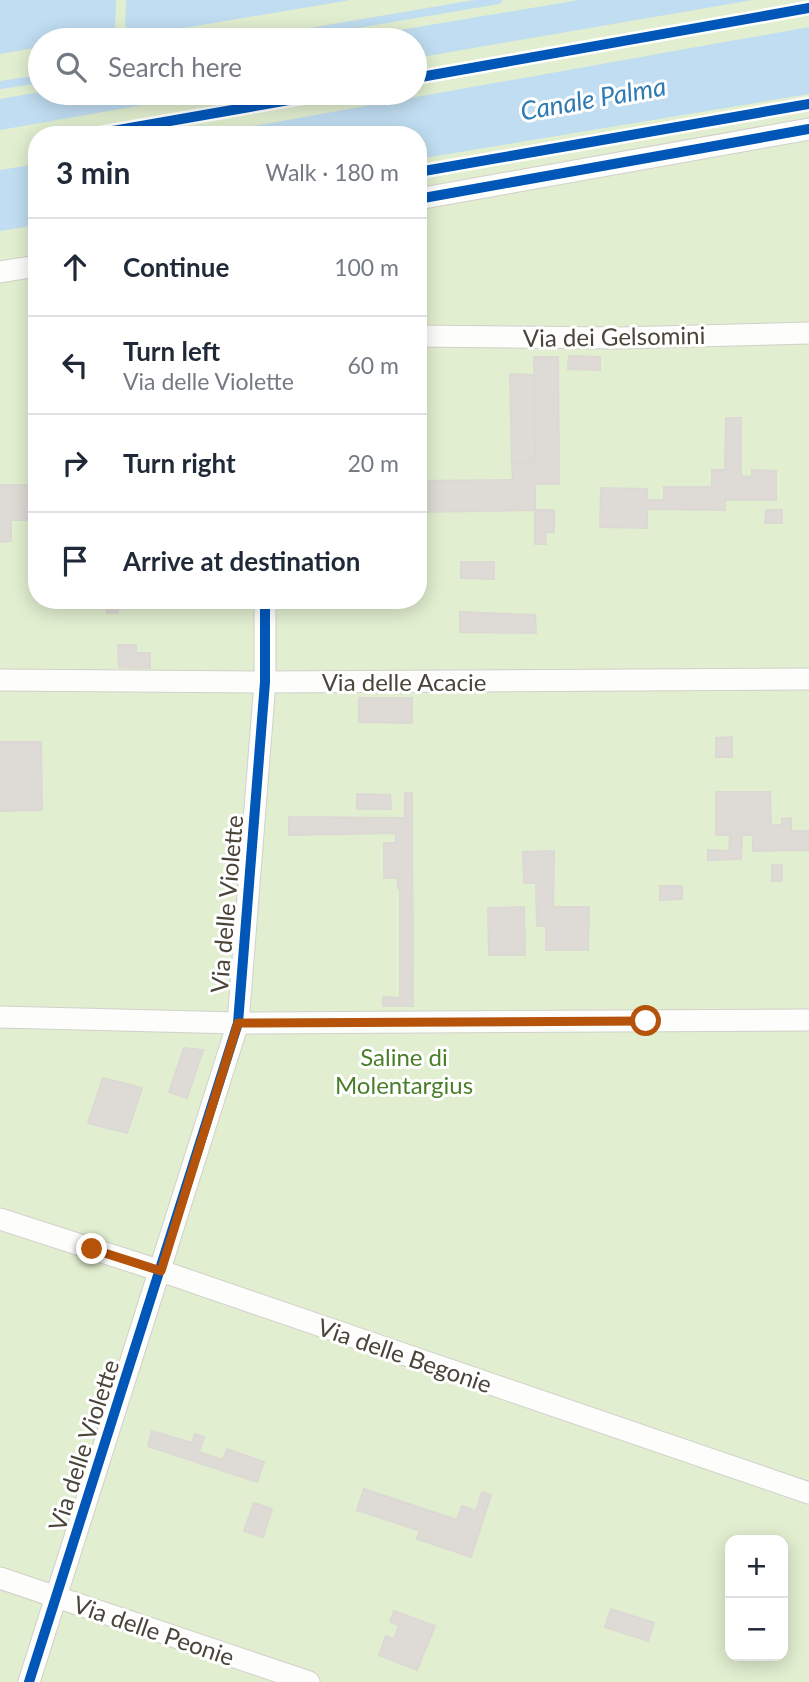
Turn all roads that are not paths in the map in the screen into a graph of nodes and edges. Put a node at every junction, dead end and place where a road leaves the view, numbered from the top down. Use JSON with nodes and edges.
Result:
{"nodes":[{"id":1,"x":809,"y":129,"type":"edge"},
{"id":2,"x":427,"y":197,"type":"edge"},
{"id":3,"x":28,"y":267,"type":"edge"},
{"id":4,"x":0,"y":272,"type":"edge"},
{"id":5,"x":809,"y":333,"type":"edge"},
{"id":6,"x":427,"y":336,"type":"edge"},
{"id":7,"x":265,"y":609,"type":"edge"},
{"id":8,"x":809,"y":679,"type":"edge"},
{"id":9,"x":0,"y":680,"type":"edge"},
{"id":10,"x":265,"y":682,"type":"junction"},
{"id":11,"x":0,"y":1017,"type":"edge"},
{"id":12,"x":809,"y":1020,"type":"edge"},
{"id":13,"x":238,"y":1023,"type":"junction"},
{"id":14,"x":0,"y":1219,"type":"edge"},
{"id":15,"x":161,"y":1271,"type":"junction"},
{"id":16,"x":809,"y":1493,"type":"edge"},
{"id":17,"x":0,"y":1578,"type":"edge"},
{"id":18,"x":56,"y":1597,"type":"junction"},
{"id":19,"x":29,"y":1682,"type":"edge"},
{"id":20,"x":309,"y":1682,"type":"edge"}],
"edges":[{"from":1,"to":2,"type":"street"},
{"from":3,"to":4,"type":"street"},
{"from":5,"to":6,"type":"street","name":"Via dei Gelsomini"},
{"from":7,"to":10,"type":"street","name":"Via delle Violette"},
{"from":8,"to":10,"type":"street","name":"Via delle Acacie"},
{"from":9,"to":10,"type":"street","name":"Via delle Acacie"},
{"from":10,"to":13,"type":"street","name":"Via delle Violette"},
{"from":11,"to":13,"type":"street"},
{"from":12,"to":13,"type":"street"},
{"from":13,"to":15,"type":"street","name":"Via delle Violette"},
{"from":14,"to":15,"type":"street","name":"Via delle Begonie"},
{"from":15,"to":16,"type":"street","name":"Via delle Begonie"},
{"from":15,"to":18,"type":"street","name":"Via delle Violette"},
{"from":17,"to":18,"type":"street","name":"Via delle Peonie"},
{"from":18,"to":19,"type":"street","name":"Via delle Violette"},
{"from":18,"to":20,"type":"street","name":"Via delle Peonie"}]}
